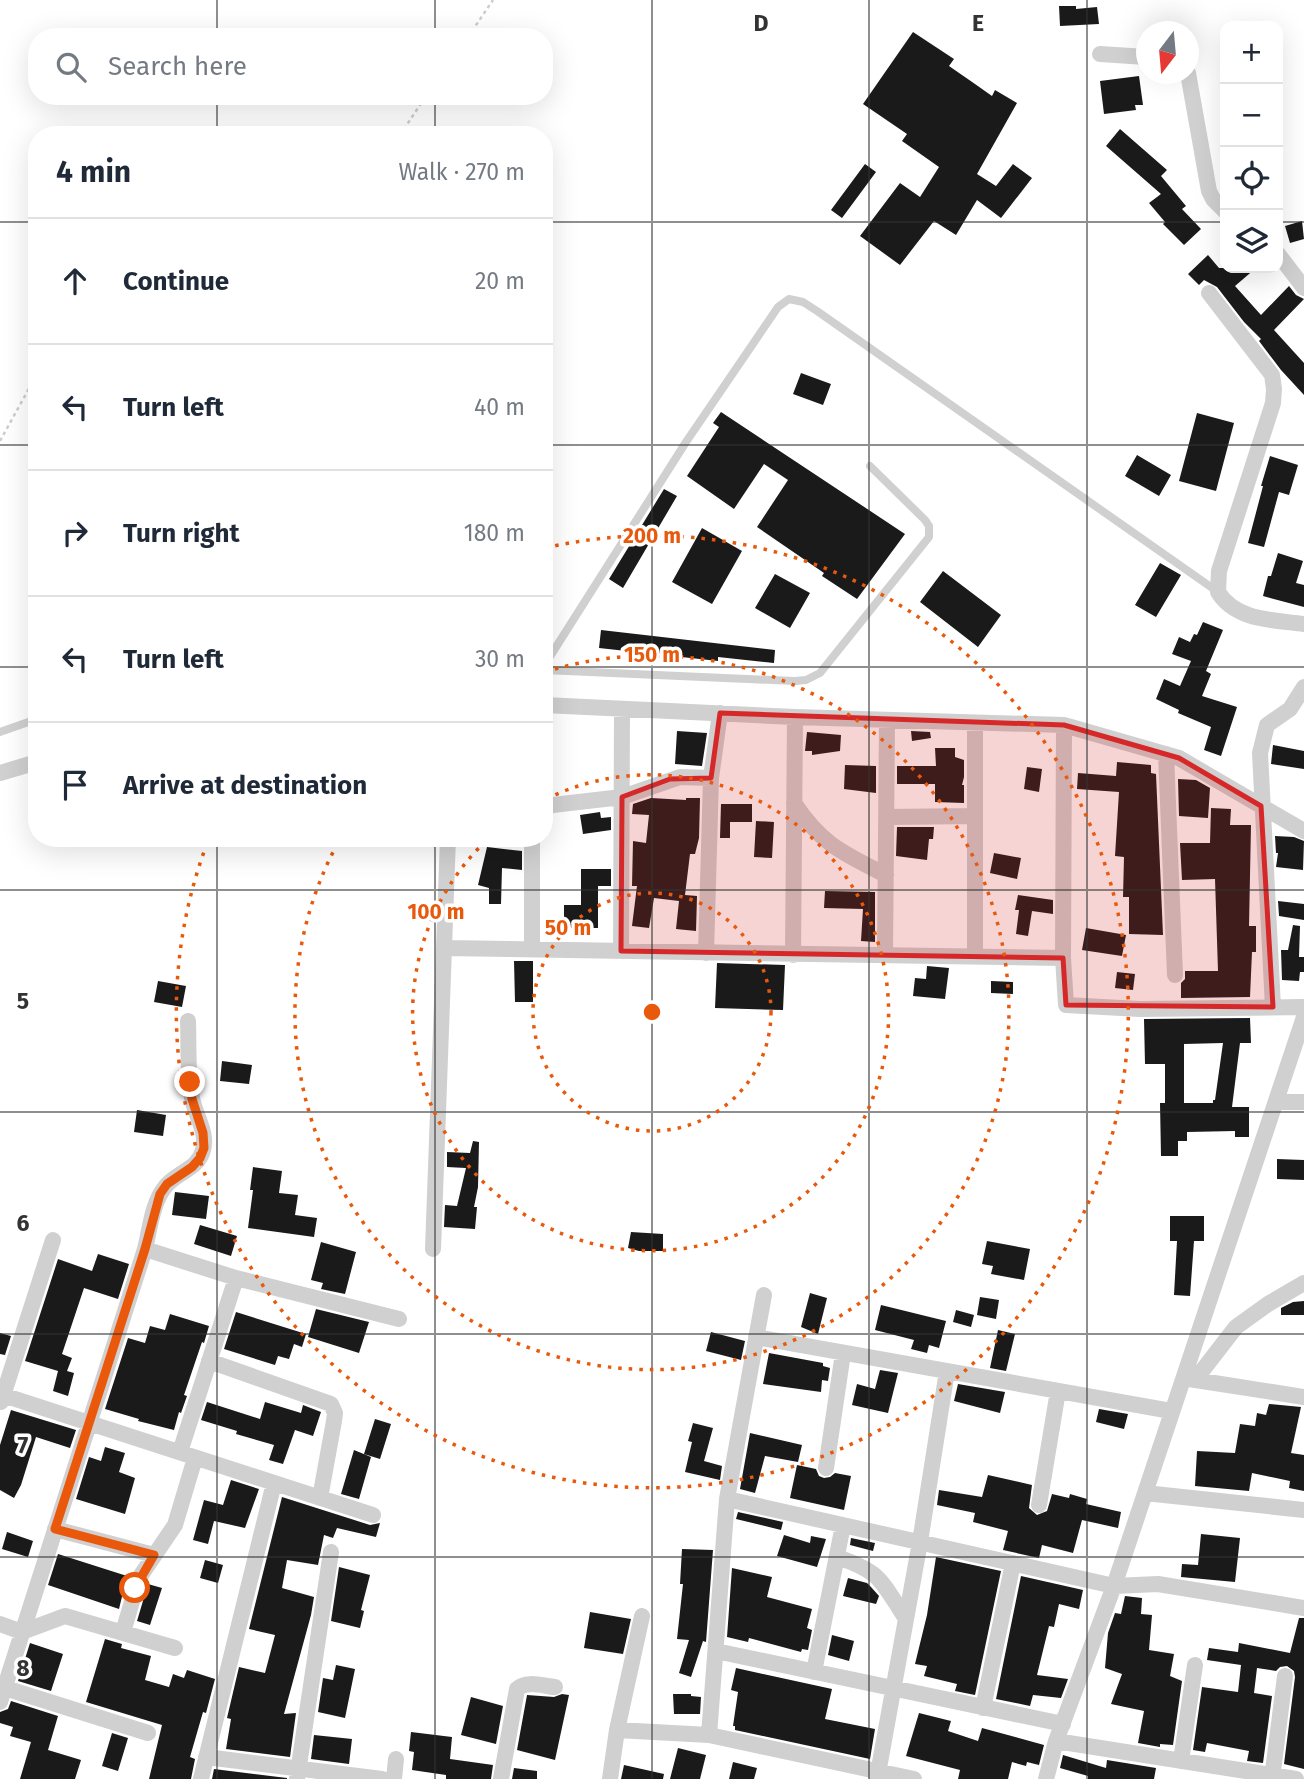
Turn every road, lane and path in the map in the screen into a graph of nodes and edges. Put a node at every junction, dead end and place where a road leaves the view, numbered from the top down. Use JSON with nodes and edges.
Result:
{"nodes":[{"id":1,"x":493,"y":0,"type":"edge"},
{"id":2,"x":474,"y":28,"type":"edge"},
{"id":3,"x":1100,"y":54,"type":"dead end"},
{"id":4,"x":1136,"y":56,"type":"edge"},
{"id":5,"x":1190,"y":84,"type":"edge"},
{"id":6,"x":420,"y":105,"type":"edge"},
{"id":7,"x":406,"y":126,"type":"edge"},
{"id":8,"x":1224,"y":210,"type":"edge"},
{"id":9,"x":1283,"y":261,"type":"edge"},
{"id":10,"x":1304,"y":288,"type":"edge"},
{"id":11,"x":1209,"y":293,"type":"dead end"},
{"id":12,"x":28,"y":390,"type":"edge"},
{"id":13,"x":0,"y":441,"type":"edge"},
{"id":14,"x":870,"y":466,"type":"dead end"},
{"id":15,"x":1218,"y":592,"type":"junction"},
{"id":16,"x":1304,"y":624,"type":"edge"},
{"id":17,"x":553,"y":654,"type":"edge"},
{"id":18,"x":553,"y":668,"type":"edge"},
{"id":19,"x":1304,"y":687,"type":"edge"},
{"id":20,"x":553,"y":705,"type":"edge"},
{"id":21,"x":622,"y":709,"type":"junction"},
{"id":22,"x":720,"y":713,"type":"junction"},
{"id":23,"x":795,"y":717,"type":"junction"},
{"id":24,"x":887,"y":720,"type":"junction"},
{"id":25,"x":28,"y":722,"type":"edge"},
{"id":26,"x":975,"y":723,"type":"junction"},
{"id":27,"x":1064,"y":725,"type":"junction"},
{"id":28,"x":0,"y":732,"type":"edge"},
{"id":29,"x":1166,"y":754,"type":"junction"},
{"id":30,"x":28,"y":765,"type":"edge"},
{"id":31,"x":0,"y":773,"type":"edge"},
{"id":32,"x":711,"y":778,"type":"junction"},
{"id":33,"x":622,"y":797,"type":"junction"},
{"id":34,"x":794,"y":803,"type":"junction"},
{"id":35,"x":553,"y":805,"type":"edge"},
{"id":36,"x":1261,"y":806,"type":"junction"},
{"id":37,"x":975,"y":816,"type":"junction"},
{"id":38,"x":886,"y":817,"type":"junction"},
{"id":39,"x":1304,"y":831,"type":"edge"},
{"id":40,"x":448,"y":847,"type":"edge"},
{"id":41,"x":532,"y":847,"type":"edge"},
{"id":42,"x":886,"y":875,"type":"junction"},
{"id":43,"x":444,"y":948,"type":"junction"},
{"id":44,"x":532,"y":950,"type":"junction"},
{"id":45,"x":621,"y":951,"type":"junction"},
{"id":46,"x":706,"y":953,"type":"junction"},
{"id":47,"x":793,"y":955,"type":"junction"},
{"id":48,"x":885,"y":955,"type":"junction"},
{"id":49,"x":975,"y":957,"type":"junction"},
{"id":50,"x":1063,"y":958,"type":"junction"},
{"id":51,"x":1175,"y":975,"type":"dead end"},
{"id":52,"x":1273,"y":1007,"type":"junction"},
{"id":53,"x":1304,"y":1007,"type":"edge"},
{"id":54,"x":1304,"y":1017,"type":"edge"},
{"id":55,"x":188,"y":1021,"type":"dead end"},
{"id":56,"x":1276,"y":1102,"type":"junction"},
{"id":57,"x":1304,"y":1102,"type":"edge"},
{"id":58,"x":53,"y":1240,"type":"dead end"},
{"id":59,"x":145,"y":1249,"type":"junction"},
{"id":60,"x":433,"y":1249,"type":"dead end"},
{"id":61,"x":236,"y":1278,"type":"junction"},
{"id":62,"x":1304,"y":1283,"type":"edge"},
{"id":63,"x":764,"y":1295,"type":"dead end"},
{"id":64,"x":399,"y":1319,"type":"dead end"},
{"id":65,"x":756,"y":1337,"type":"junction"},
{"id":66,"x":843,"y":1353,"type":"junction"},
{"id":67,"x":209,"y":1361,"type":"junction"},
{"id":68,"x":947,"y":1371,"type":"junction"},
{"id":69,"x":1189,"y":1379,"type":"junction"},
{"id":70,"x":1058,"y":1391,"type":"junction"},
{"id":71,"x":1304,"y":1398,"type":"edge"},
{"id":72,"x":1,"y":1399,"type":"edge"},
{"id":73,"x":1171,"y":1412,"type":"junction"},
{"id":74,"x":89,"y":1423,"type":"junction"},
{"id":75,"x":188,"y":1455,"type":"junction"},
{"id":76,"x":826,"y":1468,"type":"dead end"},
{"id":77,"x":274,"y":1483,"type":"junction"},
{"id":78,"x":1145,"y":1493,"type":"junction"},
{"id":79,"x":320,"y":1498,"type":"junction"},
{"id":80,"x":727,"y":1499,"type":"junction"},
{"id":81,"x":1039,"y":1505,"type":"dead end"},
{"id":82,"x":1304,"y":1510,"type":"edge"},
{"id":83,"x":373,"y":1515,"type":"dead end"},
{"id":84,"x":843,"y":1525,"type":"junction"},
{"id":85,"x":55,"y":1529,"type":"junction"},
{"id":86,"x":920,"y":1542,"type":"junction"},
{"id":87,"x":331,"y":1552,"type":"dead end"},
{"id":88,"x":154,"y":1555,"type":"junction"},
{"id":89,"x":837,"y":1557,"type":"junction"},
{"id":90,"x":1013,"y":1563,"type":"junction"},
{"id":91,"x":1114,"y":1586,"type":"junction"},
{"id":92,"x":1304,"y":1608,"type":"edge"},
{"id":93,"x":642,"y":1616,"type":"dead end"},
{"id":94,"x":906,"y":1619,"type":"junction"},
{"id":95,"x":0,"y":1624,"type":"edge"},
{"id":96,"x":22,"y":1632,"type":"junction"},
{"id":97,"x":123,"y":1632,"type":"junction"},
{"id":98,"x":175,"y":1648,"type":"dead end"},
{"id":99,"x":716,"y":1650,"type":"junction"},
{"id":100,"x":1195,"y":1665,"type":"dead end"},
{"id":101,"x":814,"y":1672,"type":"junction"},
{"id":102,"x":1285,"y":1676,"type":"dead end"},
{"id":103,"x":555,"y":1687,"type":"dead end"},
{"id":104,"x":894,"y":1689,"type":"junction"},
{"id":105,"x":2,"y":1695,"type":"edge"},
{"id":106,"x":983,"y":1708,"type":"junction"},
{"id":107,"x":1063,"y":1724,"type":"junction"},
{"id":108,"x":617,"y":1730,"type":"junction"},
{"id":109,"x":148,"y":1733,"type":"dead end"},
{"id":110,"x":709,"y":1735,"type":"junction"},
{"id":111,"x":1056,"y":1741,"type":"junction"},
{"id":112,"x":206,"y":1757,"type":"junction"},
{"id":113,"x":396,"y":1759,"type":"dead end"},
{"id":114,"x":1181,"y":1761,"type":"junction"},
{"id":115,"x":297,"y":1774,"type":"edge"},
{"id":116,"x":878,"y":1775,"type":"edge"},
{"id":117,"x":1272,"y":1778,"type":"edge"},
{"id":118,"x":201,"y":1779,"type":"edge"},
{"id":119,"x":382,"y":1779,"type":"edge"},
{"id":120,"x":394,"y":1779,"type":"edge"},
{"id":121,"x":501,"y":1779,"type":"edge"},
{"id":122,"x":610,"y":1779,"type":"edge"},
{"id":123,"x":914,"y":1779,"type":"edge"},
{"id":124,"x":1046,"y":1779,"type":"edge"},
{"id":125,"x":1296,"y":1779,"type":"edge"}],
"edges":[{"from":1,"to":2,"type":"path"},
{"from":3,"to":4,"type":"street"},
{"from":5,"to":8,"type":"street"},
{"from":6,"to":7,"type":"path"},
{"from":9,"to":10,"type":"street"},
{"from":11,"to":15,"type":"street"},
{"from":12,"to":13,"type":"path"},
{"from":14,"to":18,"type":"lane"},
{"from":15,"to":16,"type":"street"},
{"from":15,"to":17,"type":"lane"},
{"from":19,"to":36,"type":"street"},
{"from":20,"to":21,"type":"street"},
{"from":21,"to":22,"type":"street"},
{"from":21,"to":33,"type":"street"},
{"from":22,"to":23,"type":"street"},
{"from":22,"to":32,"type":"street"},
{"from":23,"to":24,"type":"street"},
{"from":23,"to":34,"type":"street"},
{"from":24,"to":26,"type":"street"},
{"from":24,"to":38,"type":"street"},
{"from":25,"to":28,"type":"lane"},
{"from":26,"to":27,"type":"street"},
{"from":26,"to":37,"type":"street"},
{"from":27,"to":29,"type":"street"},
{"from":27,"to":50,"type":"street"},
{"from":29,"to":36,"type":"street"},
{"from":29,"to":51,"type":"street"},
{"from":30,"to":31,"type":"street"},
{"from":32,"to":33,"type":"street"},
{"from":32,"to":46,"type":"street"},
{"from":33,"to":35,"type":"street"},
{"from":33,"to":45,"type":"street"},
{"from":34,"to":42,"type":"street"},
{"from":34,"to":47,"type":"street"},
{"from":36,"to":39,"type":"street"},
{"from":36,"to":52,"type":"street"},
{"from":37,"to":38,"type":"street"},
{"from":37,"to":49,"type":"street"},
{"from":38,"to":42,"type":"street"},
{"from":40,"to":43,"type":"street"},
{"from":41,"to":44,"type":"street"},
{"from":42,"to":48,"type":"street"},
{"from":43,"to":44,"type":"street"},
{"from":43,"to":60,"type":"street"},
{"from":44,"to":45,"type":"street"},
{"from":45,"to":46,"type":"street"},
{"from":46,"to":47,"type":"street"},
{"from":47,"to":48,"type":"street"},
{"from":48,"to":49,"type":"street"},
{"from":49,"to":50,"type":"street"},
{"from":50,"to":52,"type":"street"},
{"from":52,"to":53,"type":"street"},
{"from":54,"to":56,"type":"street"},
{"from":55,"to":59,"type":"street"},
{"from":56,"to":57,"type":"street"},
{"from":56,"to":69,"type":"street"},
{"from":58,"to":72,"type":"street"},
{"from":59,"to":61,"type":"street"},
{"from":59,"to":74,"type":"street"},
{"from":61,"to":64,"type":"street"},
{"from":61,"to":67,"type":"street"},
{"from":62,"to":69,"type":"street"},
{"from":63,"to":65,"type":"street"},
{"from":65,"to":66,"type":"street"},
{"from":65,"to":80,"type":"street"},
{"from":66,"to":68,"type":"street"},
{"from":66,"to":76,"type":"street"},
{"from":67,"to":75,"type":"street"},
{"from":67,"to":79,"type":"street"},
{"from":68,"to":70,"type":"street"},
{"from":68,"to":86,"type":"street"},
{"from":69,"to":71,"type":"street"},
{"from":69,"to":73,"type":"street"},
{"from":70,"to":73,"type":"street"},
{"from":70,"to":81,"type":"street"},
{"from":72,"to":74,"type":"street"},
{"from":73,"to":78,"type":"street"},
{"from":74,"to":75,"type":"street"},
{"from":74,"to":85,"type":"street"},
{"from":75,"to":77,"type":"street"},
{"from":75,"to":88,"type":"street"},
{"from":77,"to":79,"type":"street"},
{"from":77,"to":112,"type":"street"},
{"from":78,"to":82,"type":"street"},
{"from":78,"to":91,"type":"street"},
{"from":79,"to":83,"type":"street"},
{"from":80,"to":84,"type":"street"},
{"from":80,"to":99,"type":"street"},
{"from":84,"to":86,"type":"street"},
{"from":84,"to":89,"type":"street"},
{"from":85,"to":88,"type":"street"},
{"from":85,"to":96,"type":"street"},
{"from":86,"to":90,"type":"street"},
{"from":86,"to":94,"type":"street"},
{"from":87,"to":115,"type":"street"},
{"from":88,"to":97,"type":"street"},
{"from":89,"to":94,"type":"street"},
{"from":89,"to":101,"type":"street"},
{"from":90,"to":91,"type":"street"},
{"from":90,"to":106,"type":"street"},
{"from":91,"to":92,"type":"street"},
{"from":91,"to":107,"type":"street"},
{"from":93,"to":108,"type":"street"},
{"from":94,"to":104,"type":"street"},
{"from":95,"to":96,"type":"street"},
{"from":96,"to":97,"type":"street"},
{"from":96,"to":105,"type":"street"},
{"from":97,"to":98,"type":"street"},
{"from":99,"to":101,"type":"street"},
{"from":99,"to":110,"type":"street"},
{"from":100,"to":114,"type":"street"},
{"from":101,"to":104,"type":"street"},
{"from":102,"to":117,"type":"street"},
{"from":103,"to":121,"type":"street"},
{"from":104,"to":106,"type":"street"},
{"from":104,"to":116,"type":"street"},
{"from":105,"to":109,"type":"street"},
{"from":106,"to":107,"type":"street"},
{"from":107,"to":111,"type":"street"},
{"from":108,"to":110,"type":"street"},
{"from":108,"to":122,"type":"street"},
{"from":110,"to":116,"type":"street"},
{"from":111,"to":114,"type":"street"},
{"from":111,"to":124,"type":"street"},
{"from":112,"to":115,"type":"street"},
{"from":112,"to":118,"type":"street"},
{"from":113,"to":120,"type":"street"},
{"from":114,"to":117,"type":"street"},
{"from":115,"to":119,"type":"street"},
{"from":116,"to":123,"type":"street"},
{"from":117,"to":125,"type":"street"}]}
